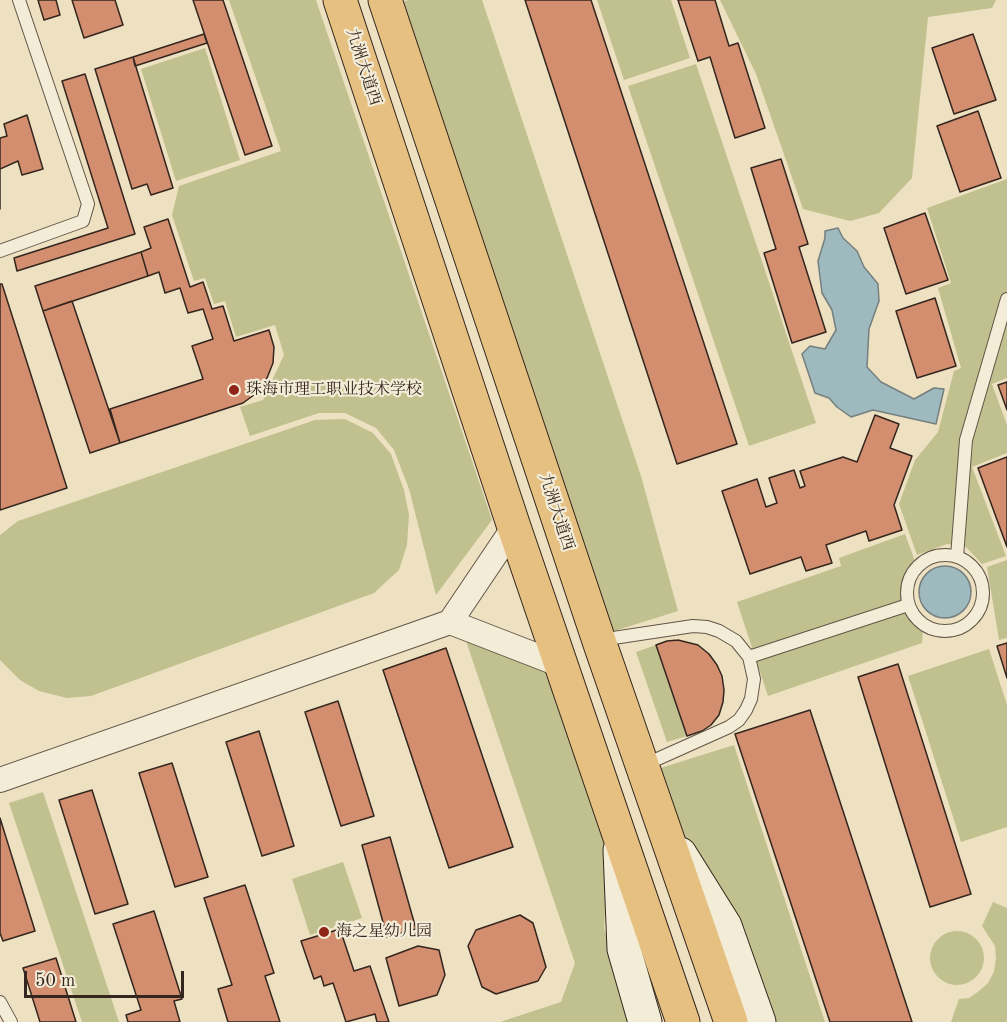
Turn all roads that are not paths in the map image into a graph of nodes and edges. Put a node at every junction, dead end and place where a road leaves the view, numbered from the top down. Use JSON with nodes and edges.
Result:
{"nodes":[{"id":1,"x":19,"y":0,"type":"edge"},
{"id":2,"x":340,"y":0,"type":"edge"},
{"id":3,"x":384,"y":0,"type":"edge"},
{"id":4,"x":0,"y":251,"type":"edge"},
{"id":5,"x":1007,"y":299,"type":"edge"},
{"id":6,"x":514,"y":527,"type":"junction"},
{"id":7,"x":957,"y":557,"type":"junction"},
{"id":8,"x":908,"y":605,"type":"junction"},
{"id":9,"x":450,"y":621,"type":"junction"},
{"id":10,"x":599,"y":640,"type":"junction"},
{"id":11,"x":749,"y":657,"type":"junction"},
{"id":12,"x":561,"y":665,"type":"junction"},
{"id":13,"x":642,"y":766,"type":"junction"},
{"id":14,"x":0,"y":780,"type":"edge"},
{"id":15,"x":663,"y":828,"type":"junction"},
{"id":16,"x":620,"y":839,"type":"junction"},
{"id":17,"x":0,"y":1002,"type":"edge"},
{"id":18,"x":11,"y":1022,"type":"edge"},
{"id":19,"x":645,"y":1022,"type":"edge"},
{"id":20,"x":683,"y":1022,"type":"edge"},
{"id":21,"x":731,"y":1022,"type":"edge"},
{"id":22,"x":759,"y":1022,"type":"edge"}],
"edges":[{"from":1,"to":4,"type":"lane"},
{"from":2,"to":6,"type":"main road","name":"九洲大道西"},
{"from":3,"to":10,"type":"main road","name":"九洲大道西"},
{"from":5,"to":7,"type":"lane"},
{"from":6,"to":9,"type":"street"},
{"from":6,"to":12,"type":"main road","name":"九洲大道西"},
{"from":7,"to":8,"type":"lane"},
{"from":7,"to":8,"type":"lane"},
{"from":8,"to":11,"type":"lane"},
{"from":9,"to":12,"type":"street"},
{"from":9,"to":14,"type":"street"},
{"from":10,"to":11,"type":"lane"},
{"from":10,"to":13,"type":"main road","name":"九洲大道西"},
{"from":11,"to":13,"type":"lane"},
{"from":12,"to":16,"type":"main road","name":"九洲大道西"},
{"from":13,"to":15,"type":"main road","name":"九洲大道西"},
{"from":15,"to":21,"type":"main road","name":"九洲大道西"},
{"from":15,"to":22,"type":"main road"},
{"from":16,"to":19,"type":"main road"},
{"from":16,"to":20,"type":"main road","name":"九洲大道西"},
{"from":17,"to":18,"type":"lane"}]}
